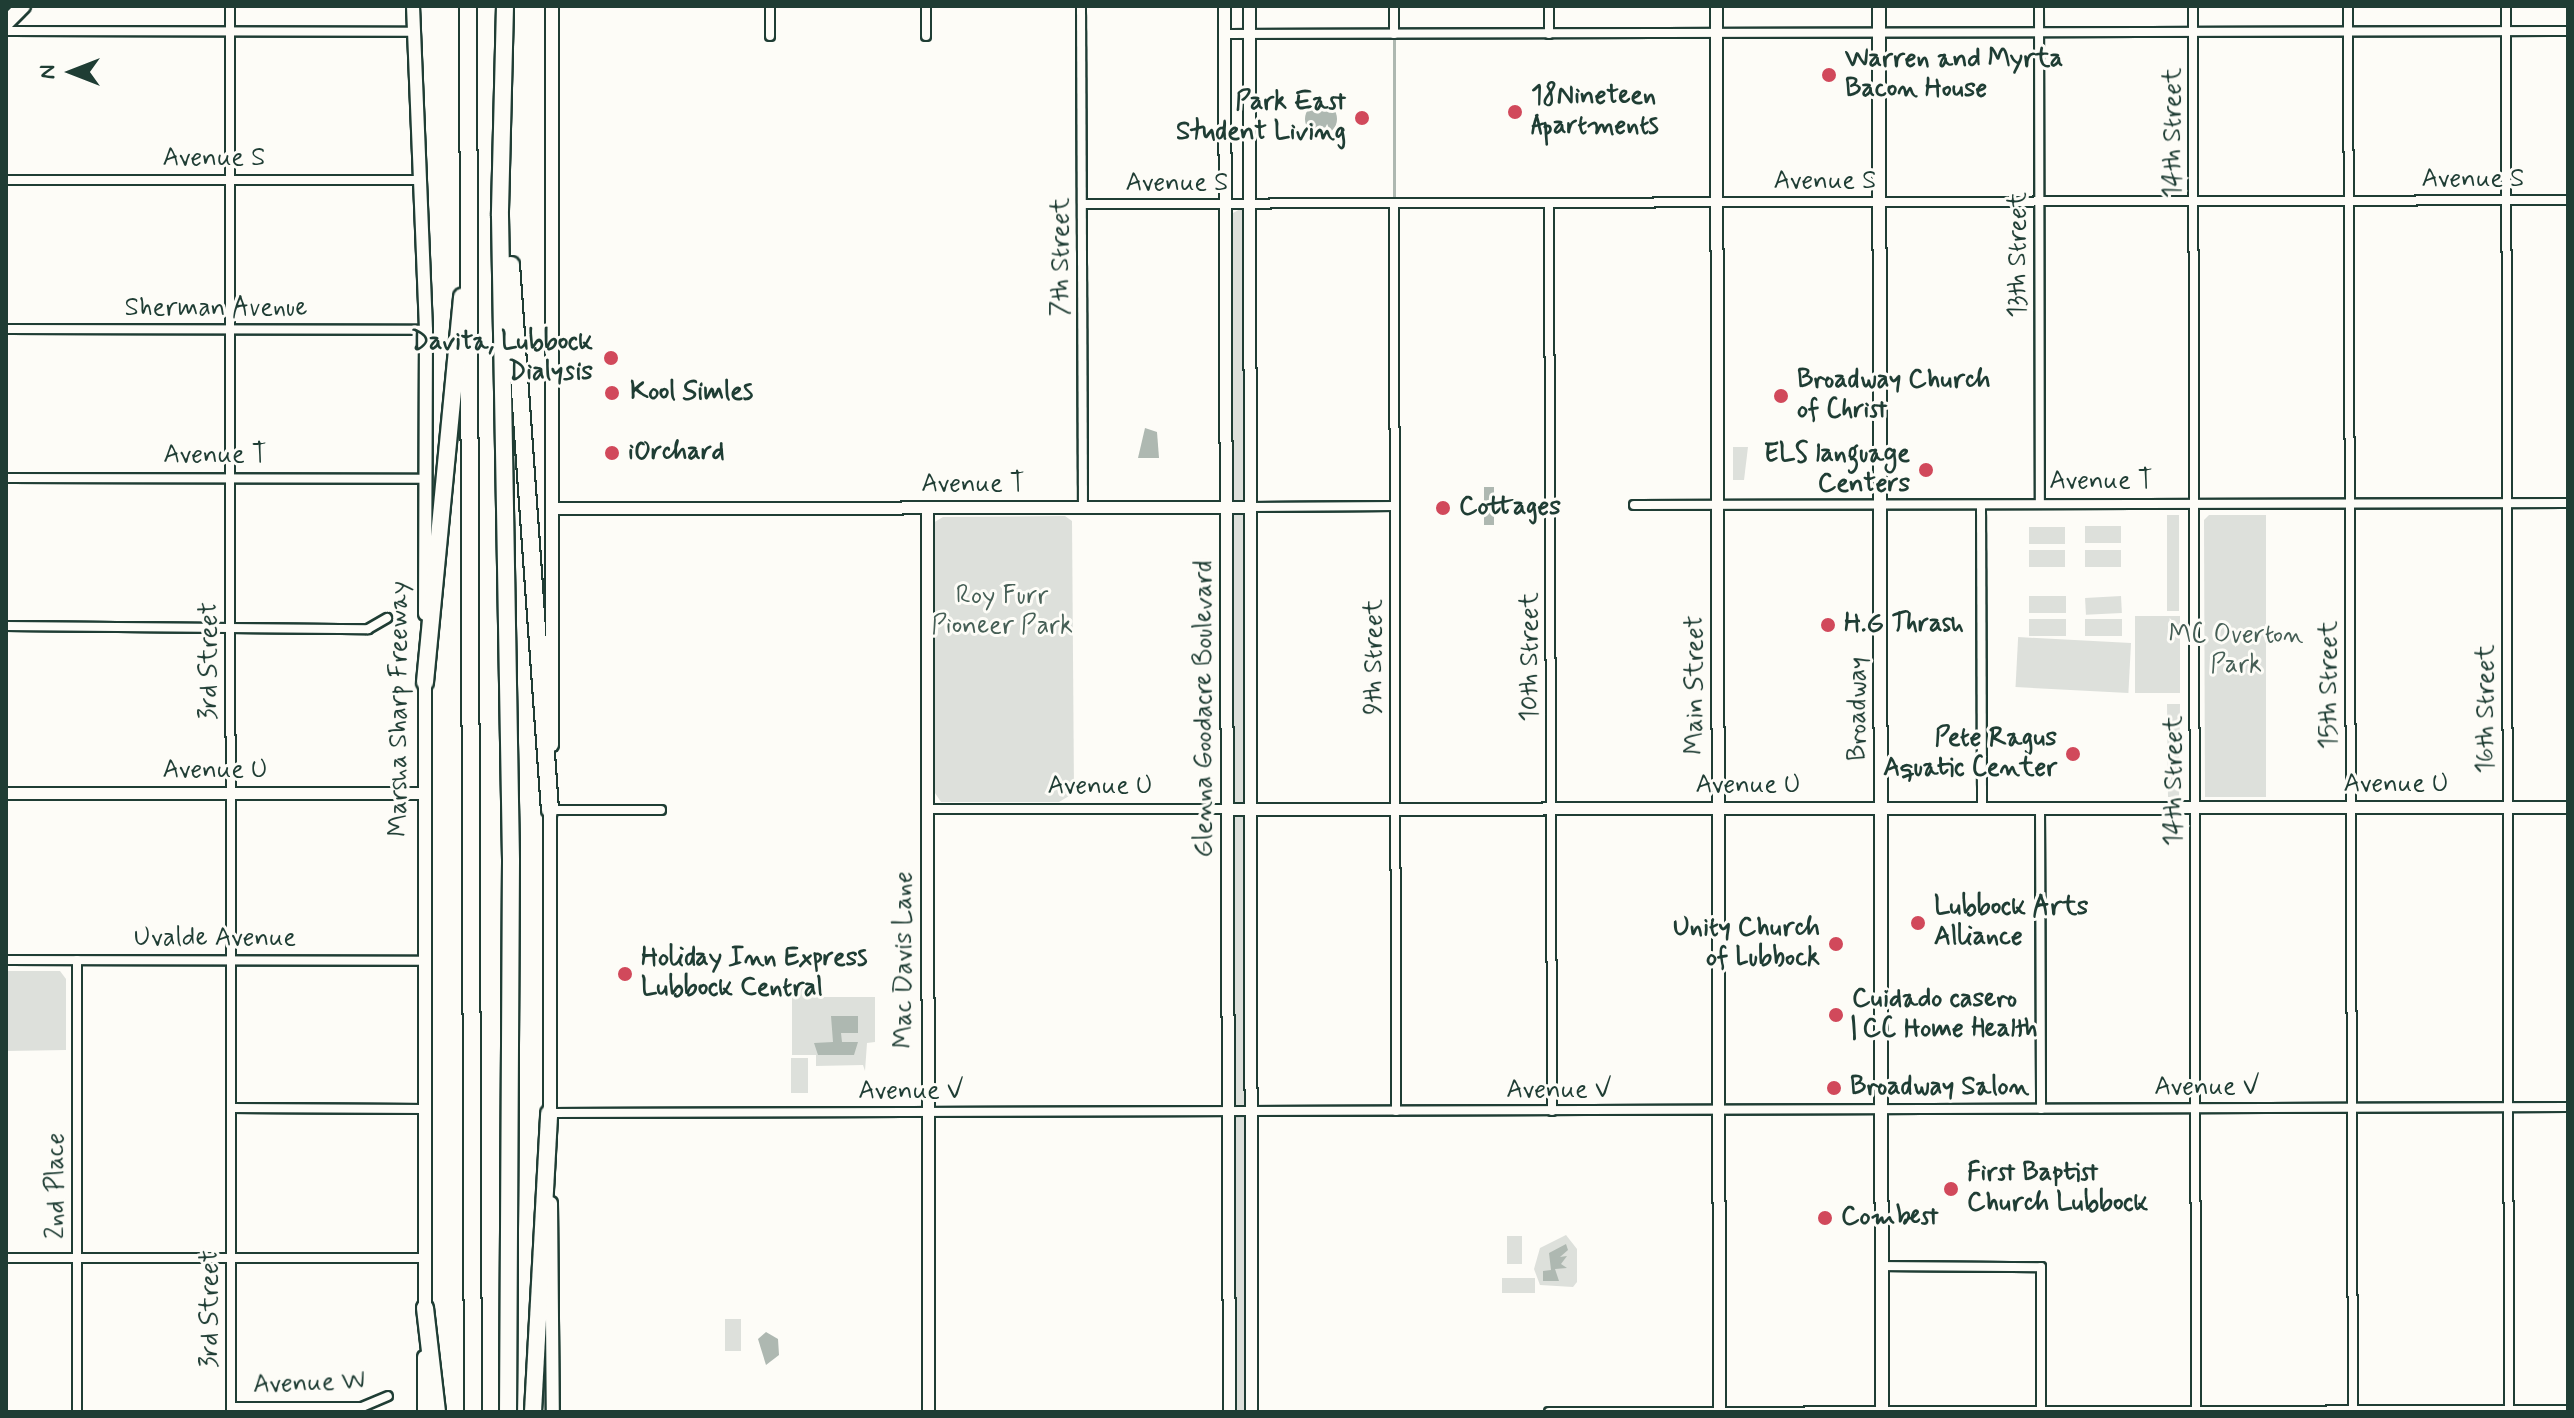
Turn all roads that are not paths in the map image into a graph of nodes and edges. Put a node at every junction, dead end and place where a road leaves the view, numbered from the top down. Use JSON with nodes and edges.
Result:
{"nodes":[{"id":1,"x":23,"y":6,"type":"edge"},
{"id":2,"x":230,"y":6,"type":"edge"},
{"id":3,"x":413,"y":6,"type":"edge"},
{"id":4,"x":468,"y":6,"type":"edge"},
{"id":5,"x":552,"y":6,"type":"edge"},
{"id":6,"x":770,"y":6,"type":"edge"},
{"id":7,"x":926,"y":6,"type":"edge"},
{"id":8,"x":1081,"y":6,"type":"edge"},
{"id":9,"x":1224,"y":6,"type":"edge"},
{"id":10,"x":1249,"y":6,"type":"edge"},
{"id":11,"x":1394,"y":6,"type":"edge"},
{"id":12,"x":1549,"y":6,"type":"edge"},
{"id":13,"x":1716,"y":6,"type":"edge"},
{"id":14,"x":1879,"y":6,"type":"edge"},
{"id":15,"x":2039,"y":6,"type":"edge"},
{"id":16,"x":2193,"y":6,"type":"edge"},
{"id":17,"x":2348,"y":6,"type":"edge"},
{"id":18,"x":2506,"y":6,"type":"edge"},
{"id":19,"x":505,"y":11,"type":"edge"},
{"id":20,"x":6,"y":23,"type":"edge"},
{"id":21,"x":6,"y":31,"type":"edge"},
{"id":22,"x":230,"y":31,"type":"junction"},
{"id":23,"x":2568,"y":31,"type":"edge"},
{"id":24,"x":414,"y":32,"type":"junction"},
{"id":25,"x":2193,"y":32,"type":"junction"},
{"id":26,"x":2348,"y":32,"type":"junction"},
{"id":27,"x":2506,"y":32,"type":"junction"},
{"id":28,"x":1879,"y":33,"type":"junction"},
{"id":29,"x":2039,"y":33,"type":"junction"},
{"id":30,"x":1224,"y":34,"type":"junction"},
{"id":31,"x":1249,"y":34,"type":"junction"},
{"id":32,"x":1394,"y":34,"type":"junction"},
{"id":33,"x":1549,"y":34,"type":"junction"},
{"id":34,"x":1716,"y":34,"type":"junction"},
{"id":35,"x":770,"y":36,"type":"dead end"},
{"id":36,"x":926,"y":36,"type":"dead end"},
{"id":37,"x":230,"y":179,"type":"junction"},
{"id":38,"x":6,"y":180,"type":"edge"},
{"id":39,"x":423,"y":180,"type":"junction"},
{"id":40,"x":2506,"y":200,"type":"junction"},
{"id":41,"x":2568,"y":200,"type":"edge"},
{"id":42,"x":2039,"y":201,"type":"junction"},
{"id":43,"x":2194,"y":201,"type":"junction"},
{"id":44,"x":2349,"y":201,"type":"junction"},
{"id":45,"x":1717,"y":202,"type":"junction"},
{"id":46,"x":1880,"y":202,"type":"junction"},
{"id":47,"x":471,"y":203,"type":"junction"},
{"id":48,"x":1394,"y":203,"type":"junction"},
{"id":49,"x":1549,"y":203,"type":"junction"},
{"id":50,"x":1082,"y":204,"type":"junction"},
{"id":51,"x":1225,"y":204,"type":"junction"},
{"id":52,"x":1250,"y":204,"type":"junction"},
{"id":53,"x":500,"y":216,"type":"junction"},
{"id":54,"x":230,"y":328,"type":"junction"},
{"id":55,"x":6,"y":329,"type":"edge"},
{"id":56,"x":426,"y":330,"type":"junction"},
{"id":57,"x":6,"y":478,"type":"edge"},
{"id":58,"x":230,"y":478,"type":"junction"},
{"id":59,"x":425,"y":479,"type":"junction"},
{"id":60,"x":2507,"y":503,"type":"junction"},
{"id":61,"x":2568,"y":503,"type":"edge"},
{"id":62,"x":2040,"y":504,"type":"junction"},
{"id":63,"x":2194,"y":504,"type":"junction"},
{"id":64,"x":2350,"y":504,"type":"junction"},
{"id":65,"x":1634,"y":505,"type":"dead end"},
{"id":66,"x":1717,"y":505,"type":"junction"},
{"id":67,"x":1880,"y":505,"type":"junction"},
{"id":68,"x":1981,"y":505,"type":"junction"},
{"id":69,"x":1395,"y":506,"type":"junction"},
{"id":70,"x":927,"y":507,"type":"junction"},
{"id":71,"x":1083,"y":507,"type":"junction"},
{"id":72,"x":1226,"y":507,"type":"junction"},
{"id":73,"x":1251,"y":507,"type":"junction"},
{"id":74,"x":552,"y":508,"type":"junction"},
{"id":75,"x":387,"y":618,"type":"dead end"},
{"id":76,"x":6,"y":626,"type":"edge"},
{"id":77,"x":230,"y":628,"type":"junction"},
{"id":78,"x":425,"y":682,"type":"junction"},
{"id":79,"x":6,"y":793,"type":"edge"},
{"id":80,"x":230,"y":793,"type":"junction"},
{"id":81,"x":424,"y":793,"type":"junction"},
{"id":82,"x":2040,"y":807,"type":"junction"},
{"id":83,"x":2195,"y":807,"type":"junction"},
{"id":84,"x":2351,"y":807,"type":"junction"},
{"id":85,"x":2508,"y":807,"type":"junction"},
{"id":86,"x":2568,"y":807,"type":"edge"},
{"id":87,"x":1551,"y":808,"type":"junction"},
{"id":88,"x":1718,"y":808,"type":"junction"},
{"id":89,"x":1881,"y":808,"type":"junction"},
{"id":90,"x":1982,"y":808,"type":"junction"},
{"id":91,"x":927,"y":809,"type":"junction"},
{"id":92,"x":1227,"y":809,"type":"junction"},
{"id":93,"x":1251,"y":809,"type":"junction"},
{"id":94,"x":1395,"y":809,"type":"junction"},
{"id":95,"x":550,"y":810,"type":"junction"},
{"id":96,"x":661,"y":810,"type":"dead end"},
{"id":97,"x":6,"y":960,"type":"edge"},
{"id":98,"x":77,"y":960,"type":"junction"},
{"id":99,"x":231,"y":960,"type":"junction"},
{"id":100,"x":424,"y":961,"type":"junction"},
{"id":101,"x":2508,"y":1107,"type":"junction"},
{"id":102,"x":2568,"y":1107,"type":"edge"},
{"id":103,"x":231,"y":1108,"type":"junction"},
{"id":104,"x":2352,"y":1108,"type":"junction"},
{"id":105,"x":425,"y":1109,"type":"junction"},
{"id":106,"x":1719,"y":1109,"type":"junction"},
{"id":107,"x":1881,"y":1109,"type":"junction"},
{"id":108,"x":2041,"y":1109,"type":"junction"},
{"id":109,"x":2196,"y":1109,"type":"junction"},
{"id":110,"x":1228,"y":1111,"type":"junction"},
{"id":111,"x":1251,"y":1111,"type":"junction"},
{"id":112,"x":1396,"y":1111,"type":"junction"},
{"id":113,"x":1552,"y":1111,"type":"junction"},
{"id":114,"x":927,"y":1112,"type":"junction"},
{"id":115,"x":549,"y":1113,"type":"junction"},
{"id":116,"x":6,"y":1258,"type":"edge"},
{"id":117,"x":77,"y":1258,"type":"junction"},
{"id":118,"x":231,"y":1258,"type":"junction"},
{"id":119,"x":424,"y":1258,"type":"junction"},
{"id":120,"x":1881,"y":1266,"type":"junction"},
{"id":121,"x":425,"y":1308,"type":"junction"},
{"id":122,"x":388,"y":1396,"type":"dead end"},
{"id":123,"x":231,"y":1410,"type":"edge"},
{"id":124,"x":2568,"y":1410,"type":"edge"},
{"id":125,"x":2196,"y":1411,"type":"edge"},
{"id":126,"x":2353,"y":1411,"type":"edge"},
{"id":127,"x":2509,"y":1411,"type":"edge"},
{"id":128,"x":77,"y":1412,"type":"edge"},
{"id":129,"x":424,"y":1412,"type":"edge"},
{"id":130,"x":437,"y":1412,"type":"edge"},
{"id":131,"x":473,"y":1412,"type":"edge"},
{"id":132,"x":508,"y":1412,"type":"edge"},
{"id":133,"x":533,"y":1412,"type":"edge"},
{"id":134,"x":553,"y":1412,"type":"edge"},
{"id":135,"x":928,"y":1412,"type":"edge"},
{"id":136,"x":1229,"y":1412,"type":"edge"},
{"id":137,"x":1251,"y":1412,"type":"edge"},
{"id":138,"x":1549,"y":1412,"type":"edge"},
{"id":139,"x":1719,"y":1412,"type":"edge"},
{"id":140,"x":1882,"y":1412,"type":"edge"},
{"id":141,"x":2041,"y":1412,"type":"edge"}],
"edges":[{"from":1,"to":20,"type":"highway"},
{"from":2,"to":22,"type":"street","name":"3rd Street"},
{"from":3,"to":24,"type":"main road","name":"Marsha Sharp Freeway"},
{"from":4,"to":47,"type":"highway"},
{"from":5,"to":74,"type":"main road"},
{"from":6,"to":35,"type":"street"},
{"from":7,"to":36,"type":"street"},
{"from":8,"to":50,"type":"street","name":"7th Street"},
{"from":9,"to":30,"type":"street","name":"Glenna Goodacre Boulevard"},
{"from":10,"to":31,"type":"street","name":"Glenna Goodacre Boulevard"},
{"from":11,"to":32,"type":"street"},
{"from":12,"to":33,"type":"street"},
{"from":13,"to":34,"type":"street","name":"Main Street"},
{"from":14,"to":28,"type":"main road","name":"Broadway"},
{"from":15,"to":29,"type":"street","name":"13th Street"},
{"from":16,"to":25,"type":"street","name":"14th Street"},
{"from":17,"to":26,"type":"street","name":"15th Street"},
{"from":18,"to":27,"type":"street","name":"16th Street"},
{"from":19,"to":53,"type":"highway"},
{"from":21,"to":22,"type":"street"},
{"from":22,"to":24,"type":"street"},
{"from":22,"to":37,"type":"street","name":"3rd Street"},
{"from":23,"to":27,"type":"street"},
{"from":24,"to":39,"type":"main road","name":"Marsha Sharp Freeway"},
{"from":25,"to":26,"type":"street"},
{"from":25,"to":29,"type":"street"},
{"from":25,"to":43,"type":"street","name":"14th Street"},
{"from":26,"to":27,"type":"street"},
{"from":26,"to":44,"type":"street","name":"15th Street"},
{"from":27,"to":40,"type":"street","name":"16th Street"},
{"from":28,"to":29,"type":"street"},
{"from":28,"to":34,"type":"street"},
{"from":28,"to":46,"type":"main road","name":"Broadway"},
{"from":29,"to":42,"type":"street","name":"13th Street"},
{"from":30,"to":31,"type":"street"},
{"from":30,"to":51,"type":"street","name":"Glenna Goodacre Boulevard"},
{"from":31,"to":32,"type":"street"},
{"from":31,"to":52,"type":"street","name":"Glenna Goodacre Boulevard"},
{"from":32,"to":33,"type":"street"},
{"from":33,"to":34,"type":"street"},
{"from":34,"to":45,"type":"street","name":"Main Street"},
{"from":37,"to":38,"type":"street","name":"Avenue S"},
{"from":37,"to":39,"type":"street","name":"Avenue S"},
{"from":37,"to":54,"type":"street","name":"3rd Street"},
{"from":39,"to":56,"type":"main road","name":"Marsha Sharp Freeway"},
{"from":40,"to":41,"type":"street","name":"Avenue S"},
{"from":40,"to":44,"type":"street","name":"Avenue S"},
{"from":40,"to":60,"type":"street","name":"16th Street"},
{"from":42,"to":43,"type":"street","name":"Avenue S"},
{"from":42,"to":46,"type":"street","name":"Avenue S"},
{"from":42,"to":62,"type":"street","name":"13th Street"},
{"from":43,"to":44,"type":"street","name":"Avenue S"},
{"from":43,"to":63,"type":"street","name":"14th Street"},
{"from":44,"to":64,"type":"street","name":"15th Street"},
{"from":45,"to":46,"type":"street","name":"Avenue S"},
{"from":45,"to":49,"type":"street","name":"Avenue S"},
{"from":45,"to":66,"type":"street","name":"Main Street"},
{"from":46,"to":67,"type":"main road","name":"Broadway"},
{"from":47,"to":78,"type":"highway"},
{"from":47,"to":131,"type":"highway"},
{"from":48,"to":49,"type":"street","name":"Avenue S"},
{"from":48,"to":52,"type":"street","name":"Avenue S"},
{"from":48,"to":69,"type":"street","name":"9th Street"},
{"from":49,"to":87,"type":"street","name":"10th Street"},
{"from":50,"to":51,"type":"street","name":"Avenue S"},
{"from":50,"to":71,"type":"street","name":"7th Street"},
{"from":51,"to":52,"type":"street","name":"Avenue S"},
{"from":51,"to":72,"type":"street","name":"Glenna Goodacre Boulevard"},
{"from":52,"to":73,"type":"street","name":"Glenna Goodacre Boulevard"},
{"from":53,"to":95,"type":"highway"},
{"from":53,"to":132,"type":"highway"},
{"from":54,"to":55,"type":"street","name":"Sherman Avenue"},
{"from":54,"to":56,"type":"street","name":"Sherman Avenue"},
{"from":54,"to":58,"type":"street","name":"3rd Street"},
{"from":56,"to":59,"type":"main road","name":"Marsha Sharp Freeway"},
{"from":57,"to":58,"type":"street","name":"Avenue T"},
{"from":58,"to":59,"type":"street","name":"Avenue T"},
{"from":58,"to":77,"type":"street","name":"3rd Street"},
{"from":59,"to":78,"type":"main road","name":"Marsha Sharp Freeway"},
{"from":60,"to":61,"type":"street","name":"Avenue T"},
{"from":60,"to":64,"type":"street","name":"Avenue T"},
{"from":60,"to":85,"type":"street","name":"16th Street"},
{"from":62,"to":63,"type":"street","name":"Avenue T"},
{"from":62,"to":68,"type":"street","name":"Avenue T"},
{"from":63,"to":64,"type":"street","name":"Avenue T"},
{"from":63,"to":83,"type":"street","name":"14th Street"},
{"from":64,"to":84,"type":"street","name":"15th Street"},
{"from":65,"to":66,"type":"street","name":"Avenue T"},
{"from":66,"to":67,"type":"street","name":"Avenue T"},
{"from":66,"to":88,"type":"street","name":"Main Street"},
{"from":67,"to":68,"type":"street","name":"Avenue T"},
{"from":67,"to":89,"type":"main road","name":"Broadway"},
{"from":68,"to":90,"type":"street"},
{"from":69,"to":73,"type":"street","name":"Avenue T"},
{"from":69,"to":94,"type":"street","name":"9th Street"},
{"from":70,"to":71,"type":"street","name":"Avenue T"},
{"from":70,"to":74,"type":"street","name":"Avenue T"},
{"from":70,"to":91,"type":"street","name":"Mac Davis Lane"},
{"from":71,"to":72,"type":"street","name":"Avenue T"},
{"from":72,"to":73,"type":"street","name":"Avenue T"},
{"from":72,"to":92,"type":"street","name":"Glenna Goodacre Boulevard"},
{"from":73,"to":93,"type":"street","name":"Glenna Goodacre Boulevard"},
{"from":74,"to":95,"type":"main road"},
{"from":75,"to":77,"type":"street"},
{"from":76,"to":77,"type":"street"},
{"from":77,"to":80,"type":"street","name":"3rd Street"},
{"from":78,"to":81,"type":"main road","name":"Marsha Sharp Freeway"},
{"from":79,"to":80,"type":"street","name":"Avenue U"},
{"from":80,"to":81,"type":"street","name":"Avenue U"},
{"from":80,"to":99,"type":"street","name":"3rd Street"},
{"from":81,"to":100,"type":"main road","name":"Marsha Sharp Freeway"},
{"from":82,"to":83,"type":"street","name":"Avenue U"},
{"from":82,"to":90,"type":"street","name":"Avenue U"},
{"from":82,"to":108,"type":"street"},
{"from":83,"to":84,"type":"street","name":"Avenue U"},
{"from":83,"to":109,"type":"street","name":"14th Street"},
{"from":84,"to":85,"type":"street","name":"Avenue U"},
{"from":84,"to":104,"type":"street","name":"15th Street"},
{"from":85,"to":86,"type":"street","name":"Avenue U"},
{"from":85,"to":101,"type":"street","name":"16th Street"},
{"from":87,"to":88,"type":"street","name":"Avenue U"},
{"from":87,"to":94,"type":"street","name":"Avenue U"},
{"from":87,"to":113,"type":"street","name":"10th Street"},
{"from":88,"to":89,"type":"street","name":"Avenue U"},
{"from":88,"to":106,"type":"street","name":"Main Street"},
{"from":89,"to":90,"type":"street","name":"Avenue U"},
{"from":89,"to":107,"type":"main road","name":"Broadway"},
{"from":91,"to":92,"type":"street","name":"Avenue U"},
{"from":91,"to":114,"type":"street","name":"Mac Davis Lane"},
{"from":92,"to":93,"type":"street","name":"Avenue U"},
{"from":92,"to":110,"type":"street","name":"Glenna Goodacre Boulevard"},
{"from":93,"to":94,"type":"street","name":"Avenue U"},
{"from":93,"to":111,"type":"street","name":"Glenna Goodacre Boulevard"},
{"from":94,"to":112,"type":"street","name":"9th Street"},
{"from":95,"to":96,"type":"street"},
{"from":95,"to":115,"type":"main road"},
{"from":97,"to":98,"type":"street","name":"Uvalde Avenue"},
{"from":98,"to":99,"type":"street","name":"Uvalde Avenue"},
{"from":98,"to":117,"type":"street","name":"2nd Place"},
{"from":99,"to":100,"type":"street","name":"Uvalde Avenue"},
{"from":99,"to":103,"type":"street","name":"3rd Street"},
{"from":100,"to":105,"type":"main road","name":"Marsha Sharp Freeway"},
{"from":101,"to":102,"type":"street","name":"Avenue V"},
{"from":101,"to":104,"type":"street","name":"Avenue V"},
{"from":101,"to":127,"type":"street","name":"16th Street"},
{"from":103,"to":105,"type":"street"},
{"from":103,"to":118,"type":"street","name":"3rd Street"},
{"from":104,"to":109,"type":"street","name":"Avenue V"},
{"from":104,"to":126,"type":"street","name":"15th Street"},
{"from":105,"to":119,"type":"main road","name":"Marsha Sharp Freeway"},
{"from":106,"to":107,"type":"street","name":"Avenue V"},
{"from":106,"to":113,"type":"street","name":"Avenue V"},
{"from":106,"to":139,"type":"street","name":"Main Street"},
{"from":107,"to":108,"type":"street","name":"Avenue V"},
{"from":107,"to":120,"type":"main road","name":"Broadway"},
{"from":108,"to":109,"type":"street","name":"Avenue V"},
{"from":109,"to":125,"type":"street","name":"14th Street"},
{"from":110,"to":111,"type":"street","name":"Avenue V"},
{"from":110,"to":114,"type":"street","name":"Avenue V"},
{"from":110,"to":136,"type":"street","name":"Glenna Goodacre Boulevard"},
{"from":111,"to":112,"type":"street","name":"Avenue V"},
{"from":111,"to":137,"type":"street","name":"Glenna Goodacre Boulevard"},
{"from":112,"to":113,"type":"street","name":"Avenue V"},
{"from":114,"to":115,"type":"street","name":"Avenue V"},
{"from":114,"to":135,"type":"street","name":"Mac Davis Lane"},
{"from":115,"to":133,"type":"highway"},
{"from":115,"to":134,"type":"main road"},
{"from":116,"to":117,"type":"street"},
{"from":117,"to":118,"type":"street"},
{"from":117,"to":128,"type":"street","name":"2nd Place"},
{"from":118,"to":119,"type":"street"},
{"from":118,"to":123,"type":"street","name":"3rd Street"},
{"from":119,"to":121,"type":"main road","name":"Marsha Sharp Freeway"},
{"from":120,"to":140,"type":"main road","name":"Broadway"},
{"from":120,"to":141,"type":"street"},
{"from":121,"to":129,"type":"main road","name":"Marsha Sharp Freeway"},
{"from":121,"to":130,"type":"highway"},
{"from":122,"to":123,"type":"street","name":"Avenue W"},
{"from":124,"to":127,"type":"street"},
{"from":125,"to":126,"type":"street"},
{"from":125,"to":141,"type":"street"},
{"from":126,"to":127,"type":"street"},
{"from":138,"to":139,"type":"street"},
{"from":139,"to":140,"type":"street"},
{"from":140,"to":141,"type":"street"}]}
